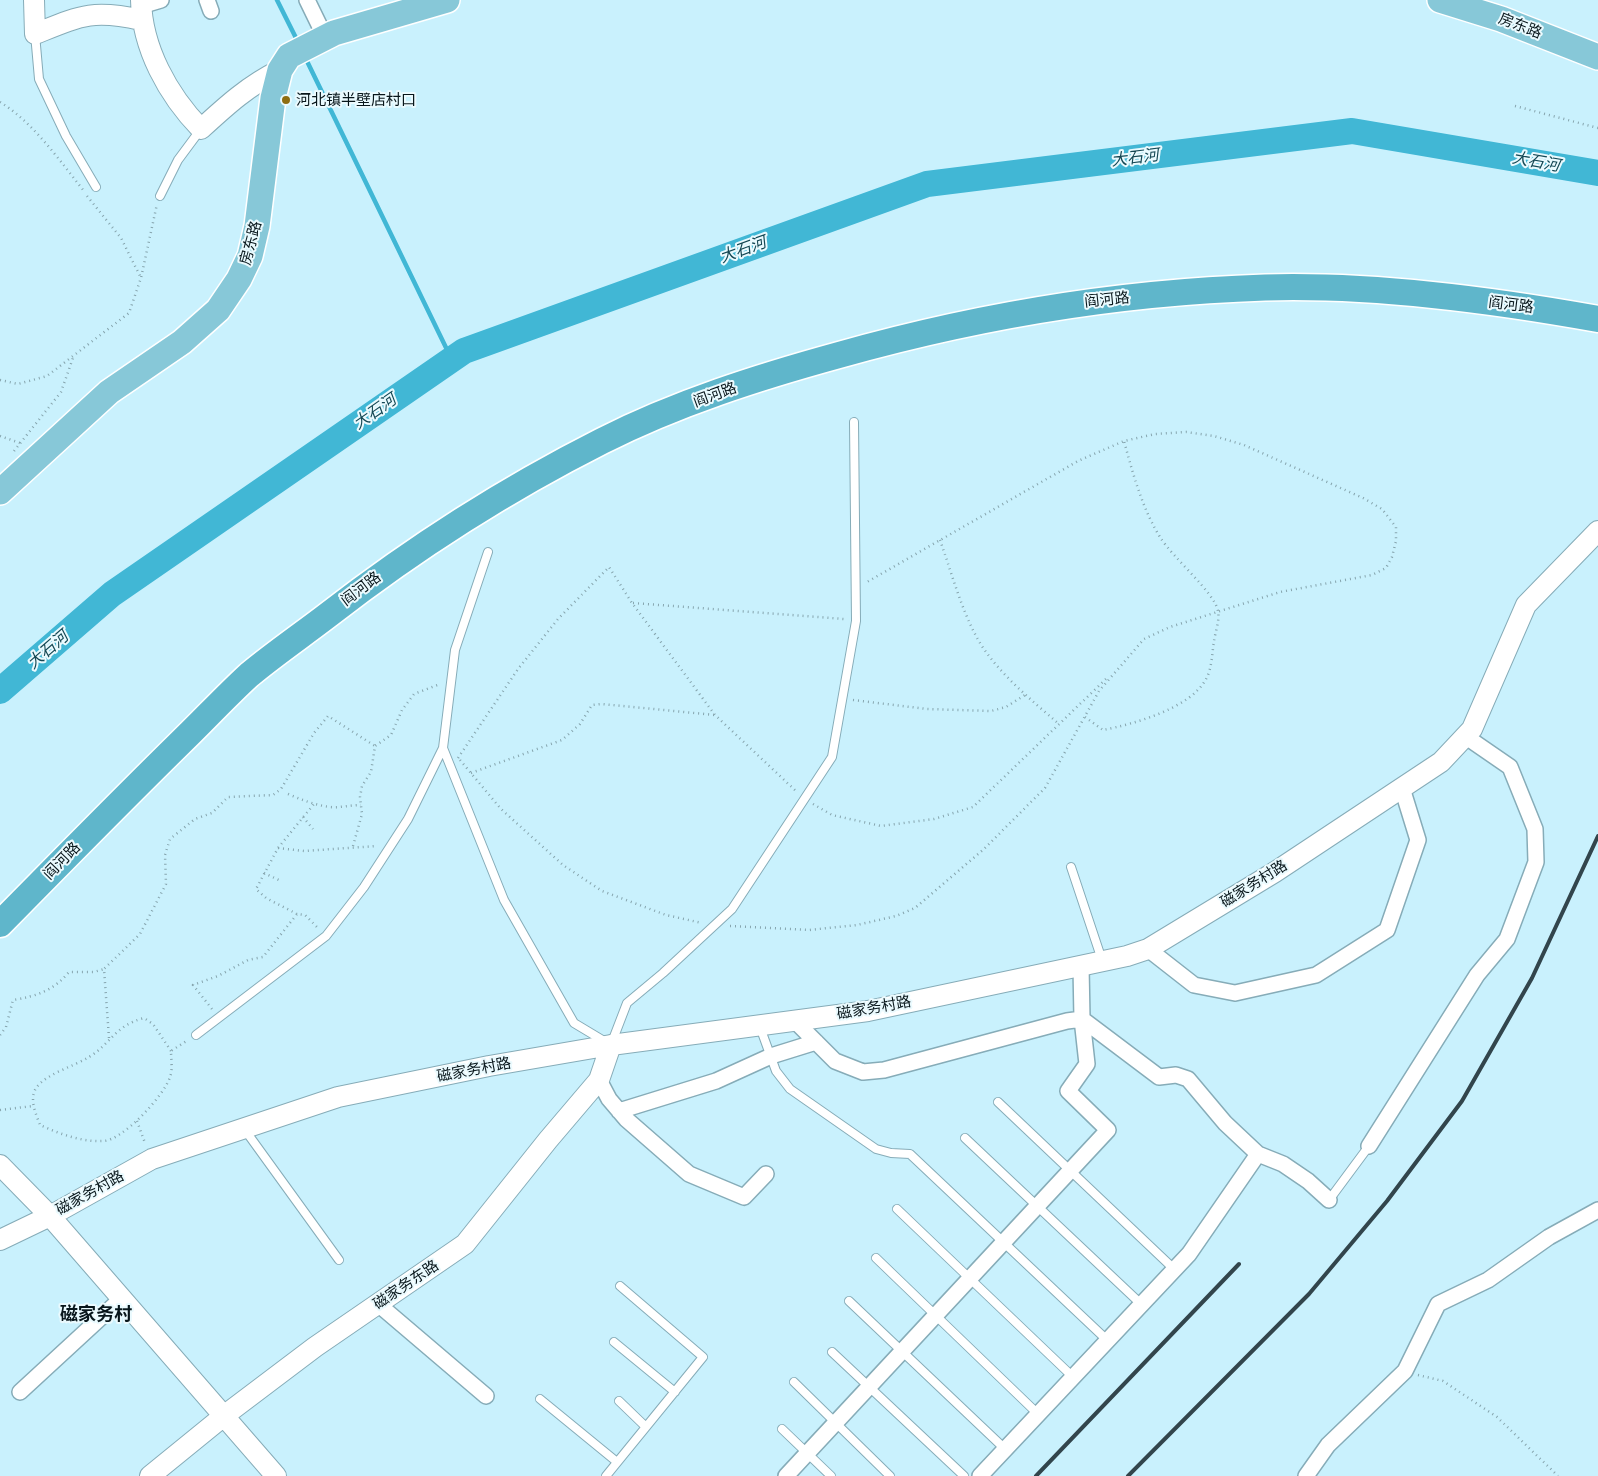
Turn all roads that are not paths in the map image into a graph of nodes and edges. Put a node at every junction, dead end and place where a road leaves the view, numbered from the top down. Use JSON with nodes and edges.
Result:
{"nodes":[{"id":1,"x":34,"y":0,"type":"edge"},
{"id":2,"x":161,"y":0,"type":"edge"},
{"id":3,"x":307,"y":0,"type":"edge"},
{"id":4,"x":447,"y":0,"type":"edge"},
{"id":5,"x":1440,"y":0,"type":"edge"},
{"id":6,"x":141,"y":9,"type":"edge"},
{"id":7,"x":36,"y":34,"type":"junction"},
{"id":8,"x":321,"y":39,"type":"junction"},
{"id":9,"x":1598,"y":57,"type":"edge"},
{"id":10,"x":285,"y":63,"type":"junction"},
{"id":11,"x":201,"y":129,"type":"junction"},
{"id":12,"x":96,"y":186,"type":"dead end"},
{"id":13,"x":160,"y":196,"type":"road end"},
{"id":14,"x":1598,"y":319,"type":"edge"},
{"id":15,"x":854,"y":422,"type":"dead end"},
{"id":16,"x":0,"y":492,"type":"edge"},
{"id":17,"x":1598,"y":531,"type":"edge"},
{"id":18,"x":488,"y":552,"type":"dead end"},
{"id":19,"x":1465,"y":736,"type":"junction"},
{"id":20,"x":443,"y":748,"type":"junction"},
{"id":21,"x":1402,"y":788,"type":"junction"},
{"id":22,"x":1071,"y":867,"type":"dead end"},
{"id":23,"x":0,"y":924,"type":"edge"},
{"id":24,"x":1148,"y":949,"type":"junction"},
{"id":25,"x":1102,"y":962,"type":"junction"},
{"id":26,"x":1081,"y":966,"type":"junction"},
{"id":27,"x":1082,"y":1019,"type":"junction"},
{"id":28,"x":795,"y":1020,"type":"junction"},
{"id":29,"x":759,"y":1025,"type":"junction"},
{"id":30,"x":196,"y":1035,"type":"road end"},
{"id":31,"x":816,"y":1042,"type":"junction"},
{"id":32,"x":611,"y":1045,"type":"junction"},
{"id":33,"x":771,"y":1056,"type":"junction"},
{"id":34,"x":599,"y":1080,"type":"junction"},
{"id":35,"x":998,"y":1102,"type":"dead end"},
{"id":36,"x":619,"y":1111,"type":"junction"},
{"id":37,"x":244,"y":1128,"type":"junction"},
{"id":38,"x":965,"y":1138,"type":"dead end"},
{"id":39,"x":1369,"y":1146,"type":"joint"},
{"id":40,"x":1258,"y":1154,"type":"junction"},
{"id":41,"x":0,"y":1164,"type":"edge"},
{"id":42,"x":1070,"y":1170,"type":"junction"},
{"id":43,"x":766,"y":1174,"type":"dead end"},
{"id":44,"x":1329,"y":1200,"type":"joint"},
{"id":45,"x":1037,"y":1206,"type":"junction"},
{"id":46,"x":897,"y":1210,"type":"dead end"},
{"id":47,"x":1598,"y":1210,"type":"edge"},
{"id":48,"x":50,"y":1216,"type":"junction"},
{"id":49,"x":0,"y":1240,"type":"edge"},
{"id":50,"x":1003,"y":1242,"type":"junction"},
{"id":51,"x":876,"y":1258,"type":"dead end"},
{"id":52,"x":339,"y":1260,"type":"dead end"},
{"id":53,"x":1174,"y":1270,"type":"junction"},
{"id":54,"x":970,"y":1278,"type":"junction"},
{"id":55,"x":620,"y":1286,"type":"dead end"},
{"id":56,"x":122,"y":1298,"type":"junction"},
{"id":57,"x":849,"y":1301,"type":"dead end"},
{"id":58,"x":378,"y":1304,"type":"junction"},
{"id":59,"x":1141,"y":1304,"type":"junction"},
{"id":60,"x":935,"y":1315,"type":"junction"},
{"id":61,"x":1107,"y":1340,"type":"junction"},
{"id":62,"x":614,"y":1342,"type":"dead end"},
{"id":63,"x":902,"y":1351,"type":"junction"},
{"id":64,"x":832,"y":1352,"type":"dead end"},
{"id":65,"x":1073,"y":1376,"type":"junction"},
{"id":66,"x":794,"y":1382,"type":"dead end"},
{"id":67,"x":869,"y":1386,"type":"junction"},
{"id":68,"x":20,"y":1392,"type":"dead end"},
{"id":69,"x":675,"y":1392,"type":"junction"},
{"id":70,"x":486,"y":1396,"type":"dead end"},
{"id":71,"x":540,"y":1398,"type":"dead end"},
{"id":72,"x":619,"y":1401,"type":"dead end"},
{"id":73,"x":1038,"y":1414,"type":"junction"},
{"id":74,"x":225,"y":1415,"type":"junction"},
{"id":75,"x":835,"y":1422,"type":"junction"},
{"id":76,"x":646,"y":1427,"type":"junction"},
{"id":77,"x":782,"y":1429,"type":"dead end"},
{"id":78,"x":1005,"y":1449,"type":"junction"},
{"id":79,"x":807,"y":1453,"type":"junction"},
{"id":80,"x":617,"y":1462,"type":"junction"},
{"id":81,"x":150,"y":1476,"type":"edge"},
{"id":82,"x":276,"y":1476,"type":"edge"},
{"id":83,"x":606,"y":1476,"type":"edge"},
{"id":84,"x":786,"y":1476,"type":"edge"},
{"id":85,"x":831,"y":1476,"type":"edge"},
{"id":86,"x":890,"y":1476,"type":"edge"},
{"id":87,"x":964,"y":1476,"type":"edge"},
{"id":88,"x":980,"y":1476,"type":"edge"},
{"id":89,"x":1306,"y":1476,"type":"edge"}],
"edges":[{"from":1,"to":7,"type":"street"},
{"from":2,"to":6,"type":"street"},
{"from":3,"to":8,"type":"street"},
{"from":4,"to":8,"type":"main road"},
{"from":5,"to":9,"type":"main road","name":"房东路"},
{"from":6,"to":7,"type":"street"},
{"from":6,"to":11,"type":"street"},
{"from":7,"to":12,"type":"lane"},
{"from":8,"to":10,"type":"main road"},
{"from":10,"to":11,"type":"street"},
{"from":10,"to":16,"type":"main road","name":"房东路"},
{"from":11,"to":13,"type":"lane"},
{"from":14,"to":23,"type":"highway","name":"阎河路"},
{"from":15,"to":32,"type":"lane"},
{"from":17,"to":19,"type":"street","name":"磁家务村路"},
{"from":18,"to":20,"type":"lane"},
{"from":19,"to":21,"type":"street","name":"磁家务村路"},
{"from":19,"to":39,"type":"street"},
{"from":20,"to":30,"type":"lane"},
{"from":20,"to":32,"type":"lane"},
{"from":21,"to":24,"type":"street","name":"磁家务村路"},
{"from":21,"to":24,"type":"street"},
{"from":22,"to":25,"type":"lane"},
{"from":24,"to":25,"type":"street","name":"磁家务村路"},
{"from":25,"to":26,"type":"street","name":"磁家务村路"},
{"from":26,"to":27,"type":"street"},
{"from":26,"to":28,"type":"street","name":"磁家务村路"},
{"from":27,"to":31,"type":"street"},
{"from":27,"to":40,"type":"street"},
{"from":27,"to":42,"type":"street"},
{"from":28,"to":29,"type":"street","name":"磁家务村路"},
{"from":28,"to":31,"type":"street"},
{"from":29,"to":32,"type":"street","name":"磁家务村路"},
{"from":29,"to":33,"type":"lane"},
{"from":31,"to":33,"type":"street"},
{"from":32,"to":34,"type":"street","name":"磁家务东路"},
{"from":32,"to":37,"type":"street","name":"磁家务村路"},
{"from":33,"to":36,"type":"street"},
{"from":33,"to":50,"type":"lane"},
{"from":34,"to":36,"type":"street"},
{"from":34,"to":58,"type":"street","name":"磁家务东路"},
{"from":35,"to":42,"type":"lane"},
{"from":36,"to":43,"type":"street"},
{"from":37,"to":48,"type":"street","name":"磁家务村路"},
{"from":37,"to":52,"type":"lane"},
{"from":38,"to":45,"type":"lane"},
{"from":39,"to":44,"type":"lane"},
{"from":40,"to":44,"type":"street"},
{"from":40,"to":53,"type":"street"},
{"from":41,"to":48,"type":"street"},
{"from":42,"to":45,"type":"street"},
{"from":42,"to":53,"type":"lane"},
{"from":45,"to":50,"type":"street"},
{"from":45,"to":59,"type":"lane"},
{"from":46,"to":54,"type":"lane"},
{"from":47,"to":89,"type":"street"},
{"from":48,"to":49,"type":"street","name":"磁家务村路"},
{"from":48,"to":56,"type":"street"},
{"from":50,"to":54,"type":"street"},
{"from":50,"to":61,"type":"lane"},
{"from":51,"to":60,"type":"lane"},
{"from":53,"to":59,"type":"street"},
{"from":54,"to":60,"type":"street"},
{"from":54,"to":65,"type":"lane"},
{"from":55,"to":69,"type":"lane"},
{"from":56,"to":68,"type":"street"},
{"from":56,"to":74,"type":"street"},
{"from":57,"to":63,"type":"lane"},
{"from":58,"to":70,"type":"street"},
{"from":58,"to":74,"type":"street","name":"磁家务东路"},
{"from":59,"to":61,"type":"street"},
{"from":60,"to":63,"type":"street"},
{"from":60,"to":73,"type":"lane"},
{"from":61,"to":65,"type":"street"},
{"from":62,"to":69,"type":"lane"},
{"from":63,"to":67,"type":"street"},
{"from":63,"to":78,"type":"lane"},
{"from":64,"to":67,"type":"lane"},
{"from":65,"to":73,"type":"street"},
{"from":66,"to":75,"type":"lane"},
{"from":67,"to":75,"type":"street"},
{"from":67,"to":87,"type":"lane"},
{"from":69,"to":76,"type":"lane"},
{"from":71,"to":80,"type":"lane"},
{"from":72,"to":76,"type":"lane"},
{"from":73,"to":78,"type":"street"},
{"from":74,"to":81,"type":"street","name":"磁家务东路"},
{"from":74,"to":82,"type":"street"},
{"from":75,"to":79,"type":"street"},
{"from":75,"to":86,"type":"lane"},
{"from":76,"to":80,"type":"lane"},
{"from":77,"to":79,"type":"lane"},
{"from":78,"to":88,"type":"street"},
{"from":79,"to":84,"type":"street"},
{"from":79,"to":85,"type":"lane"},
{"from":80,"to":83,"type":"lane"}]}
